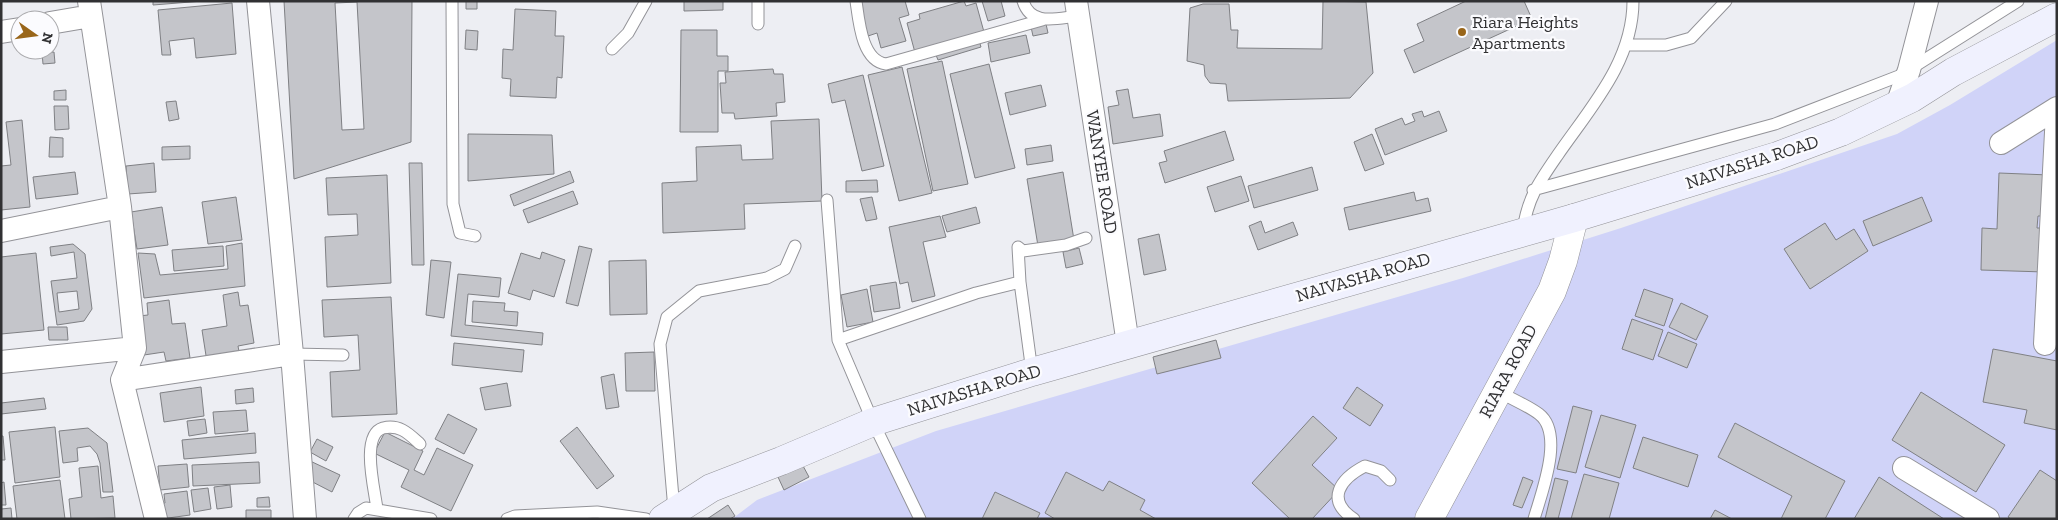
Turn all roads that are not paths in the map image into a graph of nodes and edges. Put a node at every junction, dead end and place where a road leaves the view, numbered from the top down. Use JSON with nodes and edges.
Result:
{"nodes":[{"id":1,"x":258,"y":1,"type":"edge"},
{"id":2,"x":452,"y":1,"type":"edge"},
{"id":3,"x":646,"y":1,"type":"edge"},
{"id":4,"x":758,"y":1,"type":"edge"},
{"id":5,"x":856,"y":1,"type":"edge"},
{"id":6,"x":1023,"y":1,"type":"edge"},
{"id":7,"x":1633,"y":1,"type":"edge"},
{"id":8,"x":1726,"y":1,"type":"edge"},
{"id":9,"x":1927,"y":1,"type":"edge"},
{"id":10,"x":2018,"y":1,"type":"edge"},
{"id":11,"x":1077,"y":8,"type":"edge"},
{"id":12,"x":90,"y":9,"type":"edge"},
{"id":13,"x":2057,"y":17,"type":"edge"},
{"id":14,"x":60,"y":20,"type":"edge"},
{"id":15,"x":1042,"y":20,"type":"junction"},
{"id":16,"x":758,"y":24,"type":"dead end"},
{"id":17,"x":1627,"y":45,"type":"junction"},
{"id":18,"x":612,"y":49,"type":"dead end"},
{"id":19,"x":1909,"y":70,"type":"junction"},
{"id":20,"x":1897,"y":105,"type":"junction"},
{"id":21,"x":2057,"y":108,"type":"edge"},
{"id":22,"x":2057,"y":113,"type":"edge"},
{"id":23,"x":2001,"y":142,"type":"dead end"},
{"id":24,"x":1534,"y":190,"type":"junction"},
{"id":25,"x":827,"y":200,"type":"dead end"},
{"id":26,"x":120,"y":207,"type":"junction"},
{"id":27,"x":1574,"y":218,"type":"junction"},
{"id":28,"x":1,"y":231,"type":"edge"},
{"id":29,"x":1523,"y":233,"type":"junction"},
{"id":30,"x":475,"y":236,"type":"dead end"},
{"id":31,"x":1086,"y":238,"type":"dead end"},
{"id":32,"x":795,"y":246,"type":"dead end"},
{"id":33,"x":1020,"y":282,"type":"junction"},
{"id":34,"x":838,"y":340,"type":"junction"},
{"id":35,"x":1128,"y":344,"type":"junction"},
{"id":36,"x":2045,"y":344,"type":"dead end"},
{"id":37,"x":135,"y":348,"type":"junction"},
{"id":38,"x":292,"y":354,"type":"junction"},
{"id":39,"x":343,"y":356,"type":"dead end"},
{"id":40,"x":1,"y":362,"type":"edge"},
{"id":41,"x":1032,"y":372,"type":"junction"},
{"id":42,"x":122,"y":380,"type":"junction"},
{"id":43,"x":1498,"y":391,"type":"junction"},
{"id":44,"x":873,"y":422,"type":"junction"},
{"id":45,"x":420,"y":444,"type":"dead end"},
{"id":46,"x":1904,"y":468,"type":"dead end"},
{"id":47,"x":1390,"y":480,"type":"dead end"},
{"id":48,"x":377,"y":509,"type":"junction"},
{"id":49,"x":668,"y":515,"type":"edge"},
{"id":50,"x":150,"y":518,"type":"edge"},
{"id":51,"x":427,"y":518,"type":"edge"},
{"id":52,"x":305,"y":519,"type":"edge"},
{"id":53,"x":354,"y":519,"type":"edge"},
{"id":54,"x":507,"y":519,"type":"edge"},
{"id":55,"x":646,"y":519,"type":"edge"},
{"id":56,"x":920,"y":519,"type":"edge"},
{"id":57,"x":1354,"y":519,"type":"edge"},
{"id":58,"x":1429,"y":519,"type":"edge"},
{"id":59,"x":1534,"y":519,"type":"edge"},
{"id":60,"x":1988,"y":519,"type":"edge"}],
"edges":[{"from":1,"to":38,"type":"street"},
{"from":2,"to":30,"type":"lane"},
{"from":3,"to":18,"type":"lane"},
{"from":4,"to":16,"type":"lane"},
{"from":5,"to":15,"type":"lane"},
{"from":6,"to":15,"type":"lane"},
{"from":7,"to":17,"type":"lane"},
{"from":8,"to":17,"type":"lane"},
{"from":9,"to":19,"type":"street"},
{"from":10,"to":19,"type":"lane"},
{"from":11,"to":15,"type":"lane"},
{"from":11,"to":35,"type":"street","name":"WANYEE ROAD"},
{"from":12,"to":14,"type":"street"},
{"from":12,"to":26,"type":"street"},
{"from":13,"to":20,"type":"main road","name":"NAIVASHA ROAD"},
{"from":17,"to":24,"type":"lane"},
{"from":19,"to":20,"type":"street"},
{"from":19,"to":24,"type":"lane"},
{"from":20,"to":27,"type":"main road","name":"NAIVASHA ROAD"},
{"from":21,"to":23,"type":"street"},
{"from":22,"to":36,"type":"street"},
{"from":24,"to":29,"type":"lane"},
{"from":25,"to":34,"type":"lane"},
{"from":26,"to":28,"type":"street"},
{"from":26,"to":37,"type":"street"},
{"from":27,"to":29,"type":"main road","name":"NAIVASHA ROAD"},
{"from":27,"to":43,"type":"street","name":"RIARA ROAD"},
{"from":29,"to":35,"type":"main road","name":"NAIVASHA ROAD"},
{"from":31,"to":33,"type":"lane"},
{"from":32,"to":49,"type":"lane"},
{"from":33,"to":34,"type":"lane"},
{"from":33,"to":41,"type":"lane"},
{"from":34,"to":44,"type":"lane"},
{"from":35,"to":41,"type":"main road","name":"NAIVASHA ROAD"},
{"from":37,"to":40,"type":"street"},
{"from":37,"to":42,"type":"street"},
{"from":38,"to":39,"type":"lane"},
{"from":38,"to":42,"type":"street"},
{"from":38,"to":52,"type":"street"},
{"from":41,"to":44,"type":"main road","name":"NAIVASHA ROAD"},
{"from":42,"to":50,"type":"street"},
{"from":43,"to":58,"type":"street","name":"RIARA ROAD"},
{"from":43,"to":59,"type":"lane"},
{"from":44,"to":49,"type":"main road","name":"NAIVASHA ROAD"},
{"from":44,"to":56,"type":"lane"},
{"from":45,"to":48,"type":"lane"},
{"from":46,"to":60,"type":"street"},
{"from":47,"to":57,"type":"lane"},
{"from":48,"to":51,"type":"lane"},
{"from":48,"to":53,"type":"lane"},
{"from":54,"to":55,"type":"lane"}]}
